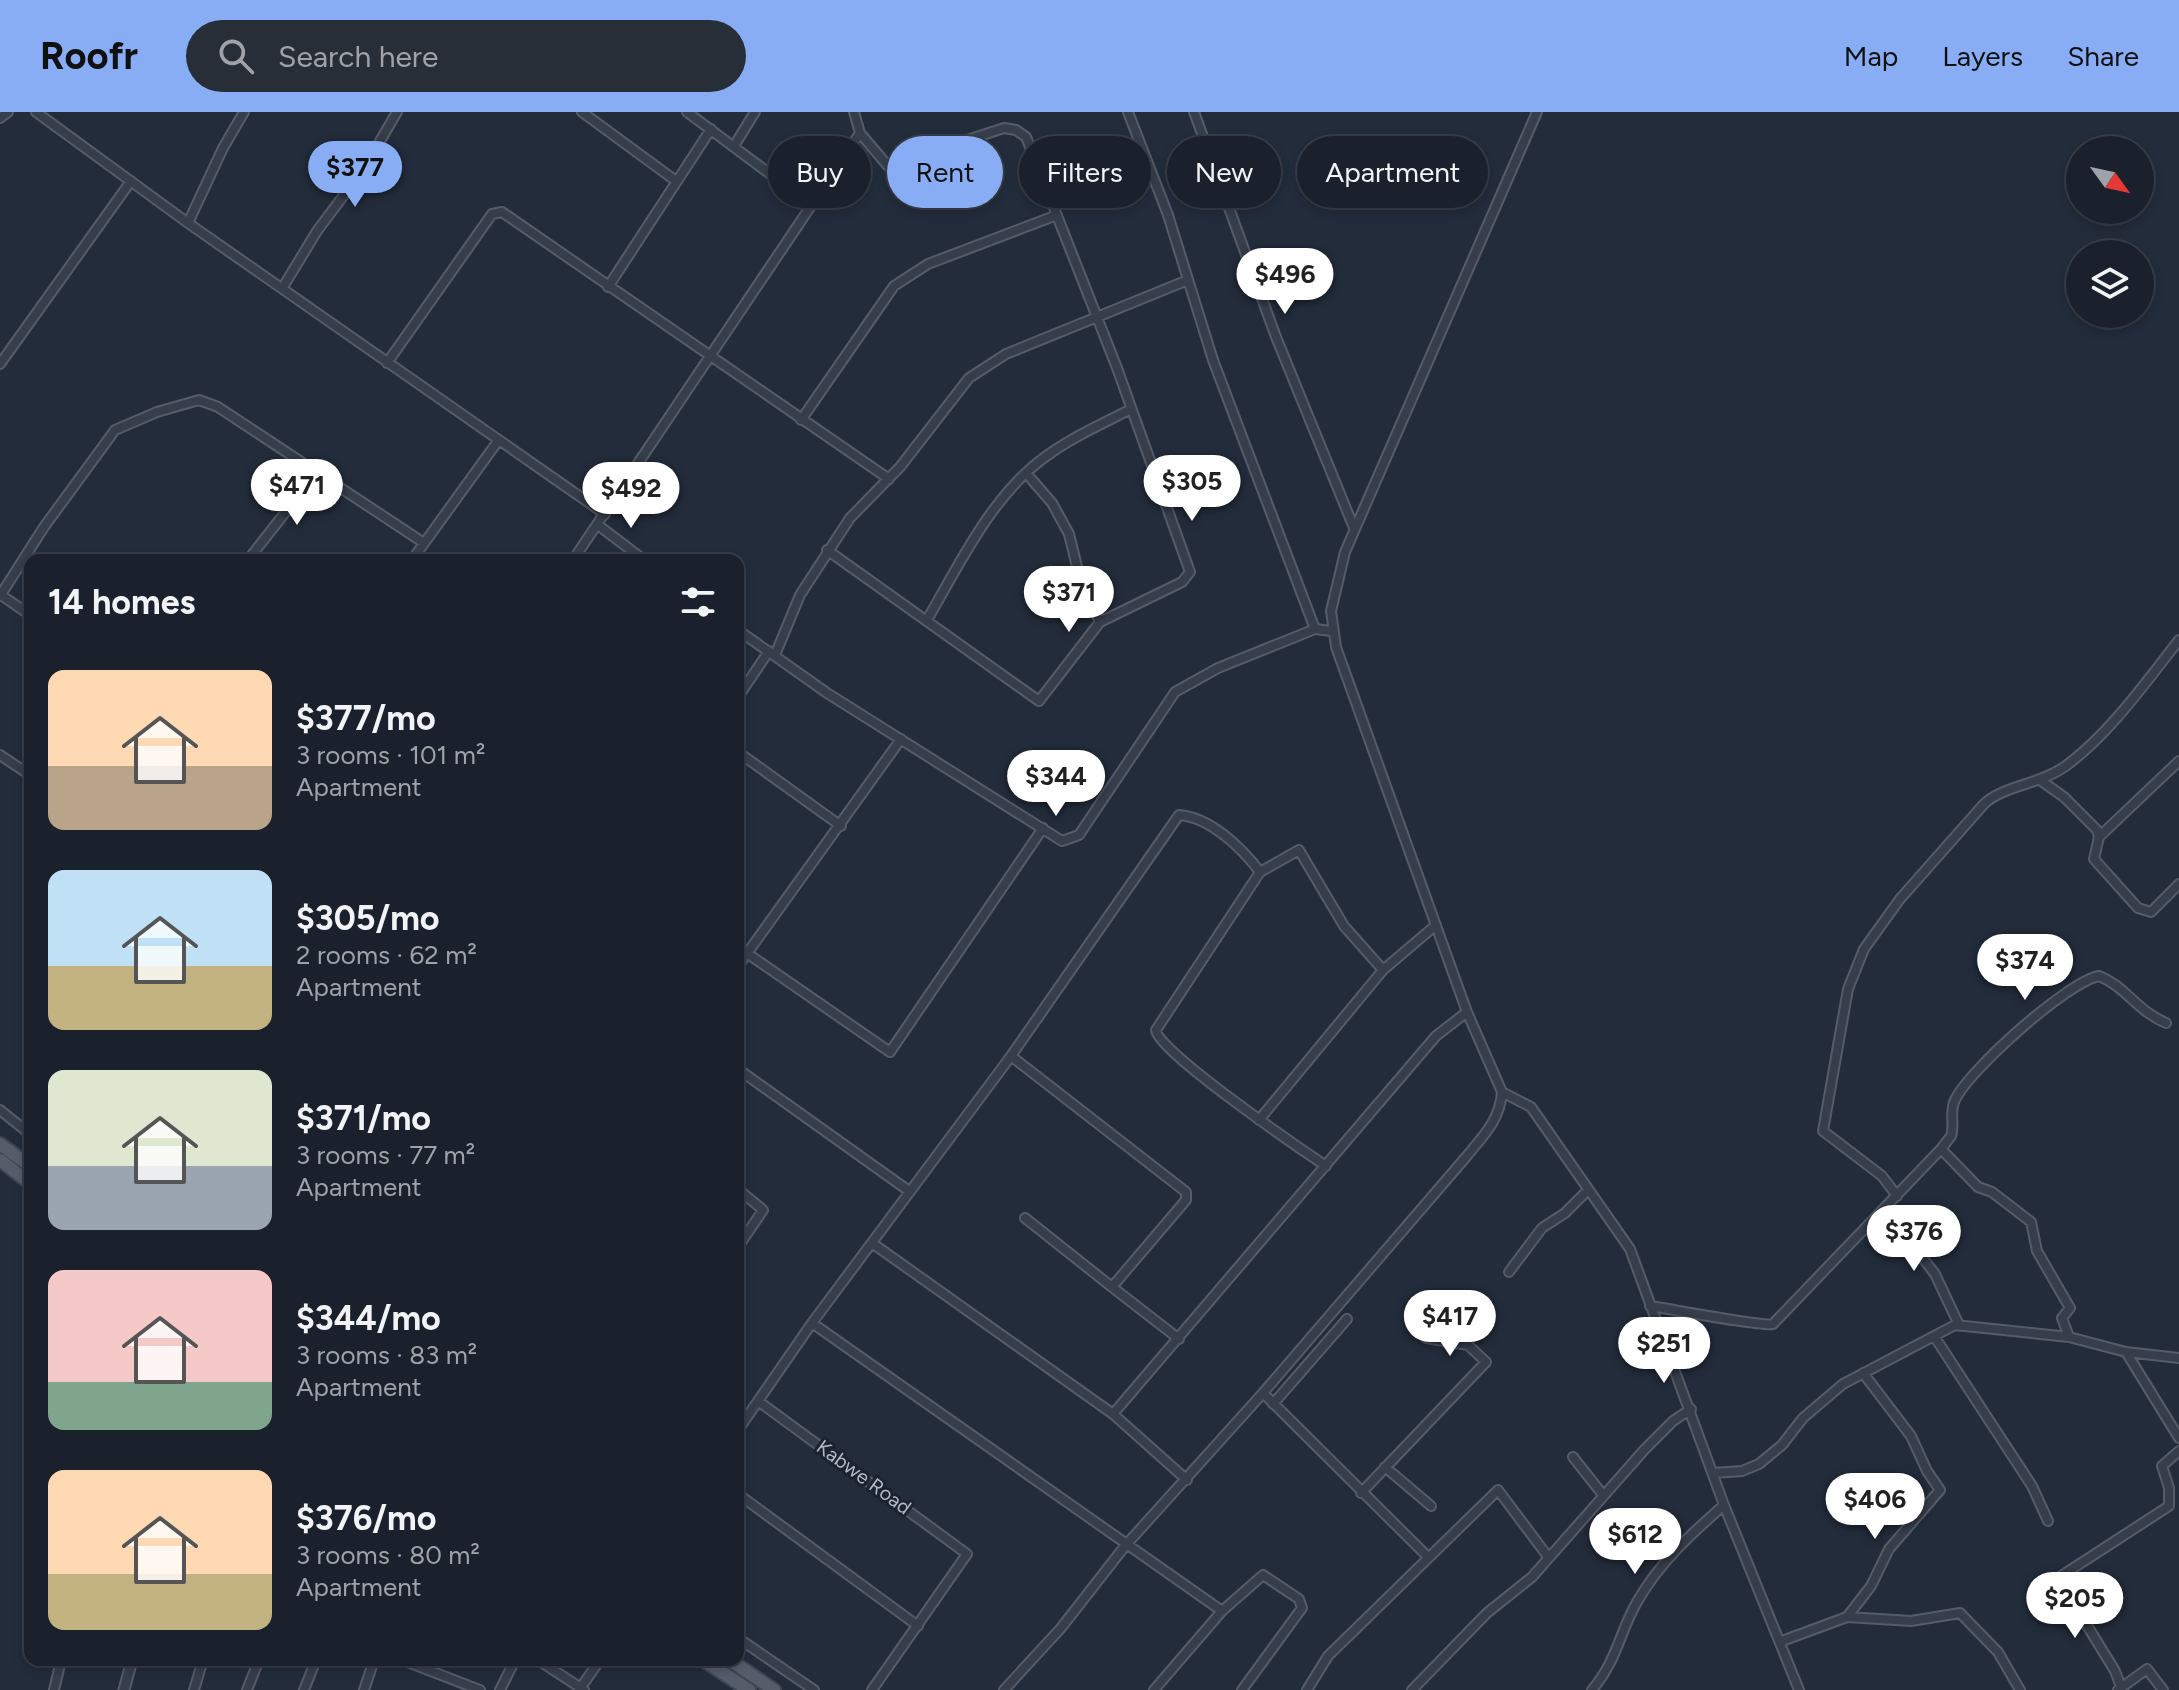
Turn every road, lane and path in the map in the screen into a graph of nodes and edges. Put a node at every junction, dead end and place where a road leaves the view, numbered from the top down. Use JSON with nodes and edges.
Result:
{"nodes":[{"id":1,"x":8,"y":112,"type":"edge"},
{"id":2,"x":36,"y":112,"type":"edge"},
{"id":3,"x":244,"y":112,"type":"edge"},
{"id":4,"x":397,"y":112,"type":"edge"},
{"id":5,"x":582,"y":112,"type":"edge"},
{"id":6,"x":687,"y":112,"type":"edge"},
{"id":7,"x":755,"y":112,"type":"edge"},
{"id":8,"x":854,"y":112,"type":"edge"},
{"id":9,"x":1128,"y":112,"type":"edge"},
{"id":10,"x":1194,"y":112,"type":"edge"},
{"id":11,"x":1537,"y":112,"type":"edge"},
{"id":12,"x":0,"y":118,"type":"edge"},
{"id":13,"x":711,"y":129,"type":"junction"},
{"id":14,"x":860,"y":133,"type":"junction"},
{"id":15,"x":858,"y":136,"type":"edge"},
{"id":16,"x":734,"y":146,"type":"junction"},
{"id":17,"x":768,"y":172,"type":"edge"},
{"id":18,"x":131,"y":181,"type":"junction"},
{"id":19,"x":676,"y":181,"type":"junction"},
{"id":20,"x":807,"y":208,"type":"edge"},
{"id":21,"x":1057,"y":215,"type":"junction"},
{"id":22,"x":188,"y":223,"type":"junction"},
{"id":23,"x":1188,"y":280,"type":"junction"},
{"id":24,"x":283,"y":287,"type":"junction"},
{"id":25,"x":608,"y":287,"type":"junction"},
{"id":26,"x":1097,"y":317,"type":"junction"},
{"id":27,"x":708,"y":356,"type":"junction"},
{"id":28,"x":387,"y":363,"type":"junction"},
{"id":29,"x":0,"y":364,"type":"edge"},
{"id":30,"x":1131,"y":409,"type":"junction"},
{"id":31,"x":801,"y":420,"type":"junction"},
{"id":32,"x":498,"y":441,"type":"junction"},
{"id":33,"x":317,"y":472,"type":"junction"},
{"id":34,"x":1026,"y":473,"type":"junction"},
{"id":35,"x":889,"y":479,"type":"junction"},
{"id":36,"x":605,"y":514,"type":"junction"},
{"id":37,"x":598,"y":525,"type":"junction"},
{"id":38,"x":1354,"y":528,"type":"junction"},
{"id":39,"x":424,"y":543,"type":"junction"},
{"id":40,"x":827,"y":550,"type":"junction"},
{"id":41,"x":27,"y":554,"type":"edge"},
{"id":42,"x":253,"y":554,"type":"edge"},
{"id":43,"x":416,"y":554,"type":"edge"},
{"id":44,"x":577,"y":554,"type":"edge"},
{"id":45,"x":636,"y":554,"type":"edge"},
{"id":46,"x":24,"y":558,"type":"edge"},
{"id":47,"x":0,"y":595,"type":"edge"},
{"id":48,"x":24,"y":611,"type":"edge"},
{"id":49,"x":927,"y":620,"type":"junction"},
{"id":50,"x":1100,"y":622,"type":"junction"},
{"id":51,"x":1315,"y":629,"type":"junction"},
{"id":52,"x":1331,"y":631,"type":"junction"},
{"id":53,"x":744,"y":634,"type":"edge"},
{"id":54,"x":2179,"y":640,"type":"edge"},
{"id":55,"x":772,"y":653,"type":"junction"},
{"id":56,"x":744,"y":689,"type":"edge"},
{"id":57,"x":901,"y":739,"type":"junction"},
{"id":58,"x":0,"y":755,"type":"edge"},
{"id":59,"x":744,"y":756,"type":"edge"},
{"id":60,"x":2179,"y":761,"type":"edge"},
{"id":61,"x":24,"y":771,"type":"edge"},
{"id":62,"x":2040,"y":780,"type":"junction"},
{"id":63,"x":841,"y":826,"type":"junction"},
{"id":64,"x":1043,"y":828,"type":"junction"},
{"id":65,"x":2099,"y":837,"type":"junction"},
{"id":66,"x":1260,"y":872,"type":"junction"},
{"id":67,"x":2179,"y":884,"type":"edge"},
{"id":68,"x":1436,"y":925,"type":"junction"},
{"id":69,"x":744,"y":951,"type":"edge"},
{"id":70,"x":748,"y":953,"type":"junction"},
{"id":71,"x":744,"y":958,"type":"edge"},
{"id":72,"x":1383,"y":970,"type":"junction"},
{"id":73,"x":1467,"y":1012,"type":"junction"},
{"id":74,"x":2166,"y":1023,"type":"dead end"},
{"id":75,"x":1011,"y":1056,"type":"junction"},
{"id":76,"x":744,"y":1073,"type":"edge"},
{"id":77,"x":1502,"y":1092,"type":"junction"},
{"id":78,"x":0,"y":1110,"type":"edge"},
{"id":79,"x":1259,"y":1120,"type":"junction"},
{"id":80,"x":24,"y":1129,"type":"edge"},
{"id":81,"x":0,"y":1144,"type":"edge"},
{"id":82,"x":1941,"y":1149,"type":"junction"},
{"id":83,"x":0,"y":1160,"type":"edge"},
{"id":84,"x":24,"y":1162,"type":"edge"},
{"id":85,"x":1326,"y":1166,"type":"junction"},
{"id":86,"x":24,"y":1178,"type":"edge"},
{"id":87,"x":1588,"y":1190,"type":"junction"},
{"id":88,"x":909,"y":1191,"type":"junction"},
{"id":89,"x":744,"y":1194,"type":"edge"},
{"id":90,"x":1897,"y":1196,"type":"junction"},
{"id":91,"x":1886,"y":1210,"type":"junction"},
{"id":92,"x":1025,"y":1218,"type":"dead end"},
{"id":93,"x":744,"y":1238,"type":"edge"},
{"id":94,"x":872,"y":1243,"type":"junction"},
{"id":95,"x":1509,"y":1272,"type":"dead end"},
{"id":96,"x":1112,"y":1287,"type":"junction"},
{"id":97,"x":1650,"y":1306,"type":"junction"},
{"id":98,"x":1347,"y":1319,"type":"dead end"},
{"id":99,"x":812,"y":1323,"type":"junction"},
{"id":100,"x":1959,"y":1325,"type":"junction"},
{"id":101,"x":1316,"y":1331,"type":"junction"},
{"id":102,"x":1934,"y":1336,"type":"junction"},
{"id":103,"x":2069,"y":1337,"type":"junction"},
{"id":104,"x":1426,"y":1338,"type":"dead end"},
{"id":105,"x":1179,"y":1339,"type":"junction"},
{"id":106,"x":1329,"y":1341,"type":"junction"},
{"id":107,"x":2126,"y":1352,"type":"junction"},
{"id":108,"x":2179,"y":1358,"type":"edge"},
{"id":109,"x":1863,"y":1373,"type":"junction"},
{"id":110,"x":1263,"y":1393,"type":"junction"},
{"id":111,"x":758,"y":1401,"type":"junction"},
{"id":112,"x":1273,"y":1404,"type":"junction"},
{"id":113,"x":1691,"y":1409,"type":"junction"},
{"id":114,"x":1113,"y":1414,"type":"junction"},
{"id":115,"x":744,"y":1421,"type":"edge"},
{"id":116,"x":2179,"y":1438,"type":"edge"},
{"id":117,"x":2179,"y":1451,"type":"edge"},
{"id":118,"x":1573,"y":1457,"type":"dead end"},
{"id":119,"x":1385,"y":1467,"type":"junction"},
{"id":120,"x":1714,"y":1473,"type":"junction"},
{"id":121,"x":1187,"y":1480,"type":"junction"},
{"id":122,"x":1361,"y":1493,"type":"junction"},
{"id":123,"x":1603,"y":1495,"type":"junction"},
{"id":124,"x":744,"y":1498,"type":"edge"},
{"id":125,"x":1724,"y":1505,"type":"junction"},
{"id":126,"x":1431,"y":1506,"type":"dead end"},
{"id":127,"x":2048,"y":1521,"type":"dead end"},
{"id":128,"x":1125,"y":1546,"type":"junction"},
{"id":129,"x":1428,"y":1557,"type":"junction"},
{"id":130,"x":1549,"y":1558,"type":"junction"},
{"id":131,"x":1222,"y":1611,"type":"junction"},
{"id":132,"x":1847,"y":1617,"type":"junction"},
{"id":133,"x":918,"y":1626,"type":"junction"},
{"id":134,"x":1782,"y":1641,"type":"junction"},
{"id":135,"x":744,"y":1642,"type":"edge"},
{"id":136,"x":130,"y":1666,"type":"edge"},
{"id":137,"x":201,"y":1666,"type":"edge"},
{"id":138,"x":257,"y":1666,"type":"edge"},
{"id":139,"x":314,"y":1666,"type":"edge"},
{"id":140,"x":372,"y":1666,"type":"edge"},
{"id":141,"x":418,"y":1666,"type":"edge"},
{"id":142,"x":512,"y":1666,"type":"edge"},
{"id":143,"x":547,"y":1666,"type":"edge"},
{"id":144,"x":596,"y":1666,"type":"edge"},
{"id":145,"x":712,"y":1666,"type":"edge"},
{"id":146,"x":739,"y":1666,"type":"edge"},
{"id":147,"x":59,"y":1669,"type":"dead end"},
{"id":148,"x":581,"y":1689,"type":"edge"},
{"id":149,"x":2119,"y":1689,"type":"edge"},
{"id":150,"x":54,"y":1690,"type":"edge"},
{"id":151,"x":124,"y":1690,"type":"edge"},
{"id":152,"x":194,"y":1690,"type":"edge"},
{"id":153,"x":247,"y":1690,"type":"edge"},
{"id":154,"x":304,"y":1690,"type":"edge"},
{"id":155,"x":364,"y":1690,"type":"edge"},
{"id":156,"x":480,"y":1690,"type":"edge"},
{"id":157,"x":500,"y":1690,"type":"edge"},
{"id":158,"x":748,"y":1690,"type":"edge"},
{"id":159,"x":774,"y":1690,"type":"edge"},
{"id":160,"x":814,"y":1690,"type":"edge"},
{"id":161,"x":872,"y":1690,"type":"edge"},
{"id":162,"x":1004,"y":1690,"type":"edge"},
{"id":163,"x":1154,"y":1690,"type":"edge"},
{"id":164,"x":1242,"y":1690,"type":"edge"},
{"id":165,"x":1307,"y":1690,"type":"edge"},
{"id":166,"x":1412,"y":1690,"type":"edge"},
{"id":167,"x":1592,"y":1690,"type":"edge"},
{"id":168,"x":1799,"y":1690,"type":"edge"},
{"id":169,"x":2020,"y":1690,"type":"edge"},
{"id":170,"x":2163,"y":1690,"type":"edge"}],
"edges":[{"from":1,"to":12,"type":"street"},
{"from":2,"to":18,"type":"street"},
{"from":3,"to":22,"type":"street"},
{"from":4,"to":24,"type":"street"},
{"from":5,"to":19,"type":"street"},
{"from":6,"to":13,"type":"street"},
{"from":7,"to":16,"type":"street"},
{"from":8,"to":14,"type":"street"},
{"from":9,"to":23,"type":"street"},
{"from":10,"to":38,"type":"street"},
{"from":11,"to":38,"type":"street"},
{"from":13,"to":16,"type":"street"},
{"from":13,"to":19,"type":"street"},
{"from":14,"to":15,"type":"street"},
{"from":14,"to":21,"type":"street"},
{"from":16,"to":17,"type":"street"},
{"from":18,"to":22,"type":"street"},
{"from":18,"to":29,"type":"street"},
{"from":19,"to":25,"type":"street"},
{"from":20,"to":27,"type":"street"},
{"from":21,"to":26,"type":"street"},
{"from":21,"to":31,"type":"street"},
{"from":22,"to":24,"type":"street"},
{"from":23,"to":26,"type":"street"},
{"from":23,"to":51,"type":"street"},
{"from":24,"to":28,"type":"street"},
{"from":25,"to":27,"type":"street"},
{"from":25,"to":28,"type":"street"},
{"from":26,"to":30,"type":"street"},
{"from":26,"to":35,"type":"street"},
{"from":27,"to":31,"type":"street"},
{"from":27,"to":36,"type":"street"},
{"from":28,"to":32,"type":"street"},
{"from":30,"to":34,"type":"street"},
{"from":30,"to":50,"type":"street"},
{"from":31,"to":35,"type":"street"},
{"from":32,"to":36,"type":"street"},
{"from":32,"to":39,"type":"street"},
{"from":33,"to":39,"type":"street"},
{"from":33,"to":41,"type":"street"},
{"from":33,"to":42,"type":"street"},
{"from":34,"to":49,"type":"street"},
{"from":34,"to":50,"type":"street"},
{"from":35,"to":40,"type":"street"},
{"from":36,"to":37,"type":"street"},
{"from":37,"to":44,"type":"street"},
{"from":37,"to":45,"type":"street"},
{"from":38,"to":52,"type":"street"},
{"from":39,"to":43,"type":"street"},
{"from":40,"to":49,"type":"street"},
{"from":40,"to":55,"type":"street"},
{"from":46,"to":47,"type":"street"},
{"from":47,"to":48,"type":"street"},
{"from":49,"to":50,"type":"street"},
{"from":51,"to":52,"type":"street"},
{"from":51,"to":64,"type":"street"},
{"from":52,"to":68,"type":"street"},
{"from":53,"to":55,"type":"street"},
{"from":54,"to":62,"type":"street"},
{"from":55,"to":56,"type":"street"},
{"from":55,"to":57,"type":"street"},
{"from":57,"to":63,"type":"street"},
{"from":57,"to":64,"type":"street"},
{"from":58,"to":61,"type":"street"},
{"from":59,"to":63,"type":"street"},
{"from":60,"to":65,"type":"street"},
{"from":62,"to":65,"type":"street"},
{"from":62,"to":90,"type":"street"},
{"from":63,"to":70,"type":"street"},
{"from":64,"to":70,"type":"street"},
{"from":65,"to":67,"type":"street"},
{"from":66,"to":72,"type":"street"},
{"from":66,"to":75,"type":"street"},
{"from":66,"to":79,"type":"street"},
{"from":68,"to":72,"type":"street"},
{"from":68,"to":73,"type":"street"},
{"from":69,"to":70,"type":"street"},
{"from":70,"to":71,"type":"street"},
{"from":72,"to":79,"type":"street"},
{"from":73,"to":77,"type":"street"},
{"from":73,"to":85,"type":"street"},
{"from":74,"to":82,"type":"street"},
{"from":75,"to":88,"type":"street"},
{"from":75,"to":96,"type":"street"},
{"from":76,"to":88,"type":"street"},
{"from":77,"to":87,"type":"street"},
{"from":77,"to":101,"type":"street"},
{"from":78,"to":80,"type":"street"},
{"from":79,"to":85,"type":"street"},
{"from":81,"to":84,"type":"main road"},
{"from":82,"to":90,"type":"street"},
{"from":82,"to":103,"type":"street"},
{"from":83,"to":86,"type":"main road"},
{"from":85,"to":105,"type":"street"},
{"from":87,"to":95,"type":"street"},
{"from":87,"to":97,"type":"street"},
{"from":88,"to":94,"type":"street"},
{"from":89,"to":93,"type":"street"},
{"from":90,"to":91,"type":"street"},
{"from":91,"to":97,"type":"street"},
{"from":91,"to":100,"type":"street"},
{"from":92,"to":96,"type":"street"},
{"from":94,"to":99,"type":"street"},
{"from":94,"to":114,"type":"street"},
{"from":96,"to":105,"type":"street"},
{"from":97,"to":113,"type":"street"},
{"from":98,"to":106,"type":"street"},
{"from":99,"to":111,"type":"street"},
{"from":99,"to":128,"type":"street"},
{"from":100,"to":102,"type":"street"},
{"from":100,"to":103,"type":"street"},
{"from":101,"to":106,"type":"street"},
{"from":101,"to":110,"type":"street"},
{"from":102,"to":109,"type":"street"},
{"from":102,"to":127,"type":"street"},
{"from":103,"to":107,"type":"street"},
{"from":104,"to":119,"type":"street"},
{"from":105,"to":114,"type":"street"},
{"from":106,"to":112,"type":"street"},
{"from":107,"to":108,"type":"street"},
{"from":107,"to":116,"type":"street"},
{"from":109,"to":120,"type":"street"},
{"from":109,"to":132,"type":"street"},
{"from":110,"to":112,"type":"street"},
{"from":110,"to":121,"type":"street"},
{"from":111,"to":115,"type":"street"},
{"from":111,"to":133,"type":"street","name":"Kabwe Road"},
{"from":112,"to":122,"type":"street"},
{"from":113,"to":120,"type":"street"},
{"from":113,"to":123,"type":"street"},
{"from":114,"to":121,"type":"street"},
{"from":117,"to":149,"type":"street"},
{"from":118,"to":123,"type":"street"},
{"from":119,"to":122,"type":"street"},
{"from":119,"to":126,"type":"street"},
{"from":120,"to":125,"type":"street"},
{"from":121,"to":128,"type":"street"},
{"from":122,"to":129,"type":"street"},
{"from":123,"to":130,"type":"street"},
{"from":124,"to":133,"type":"street"},
{"from":125,"to":134,"type":"street"},
{"from":125,"to":167,"type":"street"},
{"from":128,"to":131,"type":"street"},
{"from":128,"to":162,"type":"street"},
{"from":129,"to":130,"type":"street"},
{"from":129,"to":165,"type":"street"},
{"from":130,"to":166,"type":"street"},
{"from":131,"to":163,"type":"street"},
{"from":131,"to":164,"type":"street"},
{"from":132,"to":134,"type":"street"},
{"from":132,"to":169,"type":"street"},
{"from":133,"to":161,"type":"street"},
{"from":134,"to":168,"type":"street"},
{"from":135,"to":160,"type":"street"},
{"from":136,"to":151,"type":"street"},
{"from":137,"to":152,"type":"street"},
{"from":138,"to":153,"type":"street"},
{"from":139,"to":154,"type":"street"},
{"from":140,"to":155,"type":"street"},
{"from":141,"to":156,"type":"street"},
{"from":142,"to":157,"type":"street"},
{"from":143,"to":148,"type":"street"},
{"from":144,"to":148,"type":"street"},
{"from":145,"to":158,"type":"main road"},
{"from":146,"to":159,"type":"main road"},
{"from":147,"to":150,"type":"street"},
{"from":149,"to":170,"type":"street"}]}
